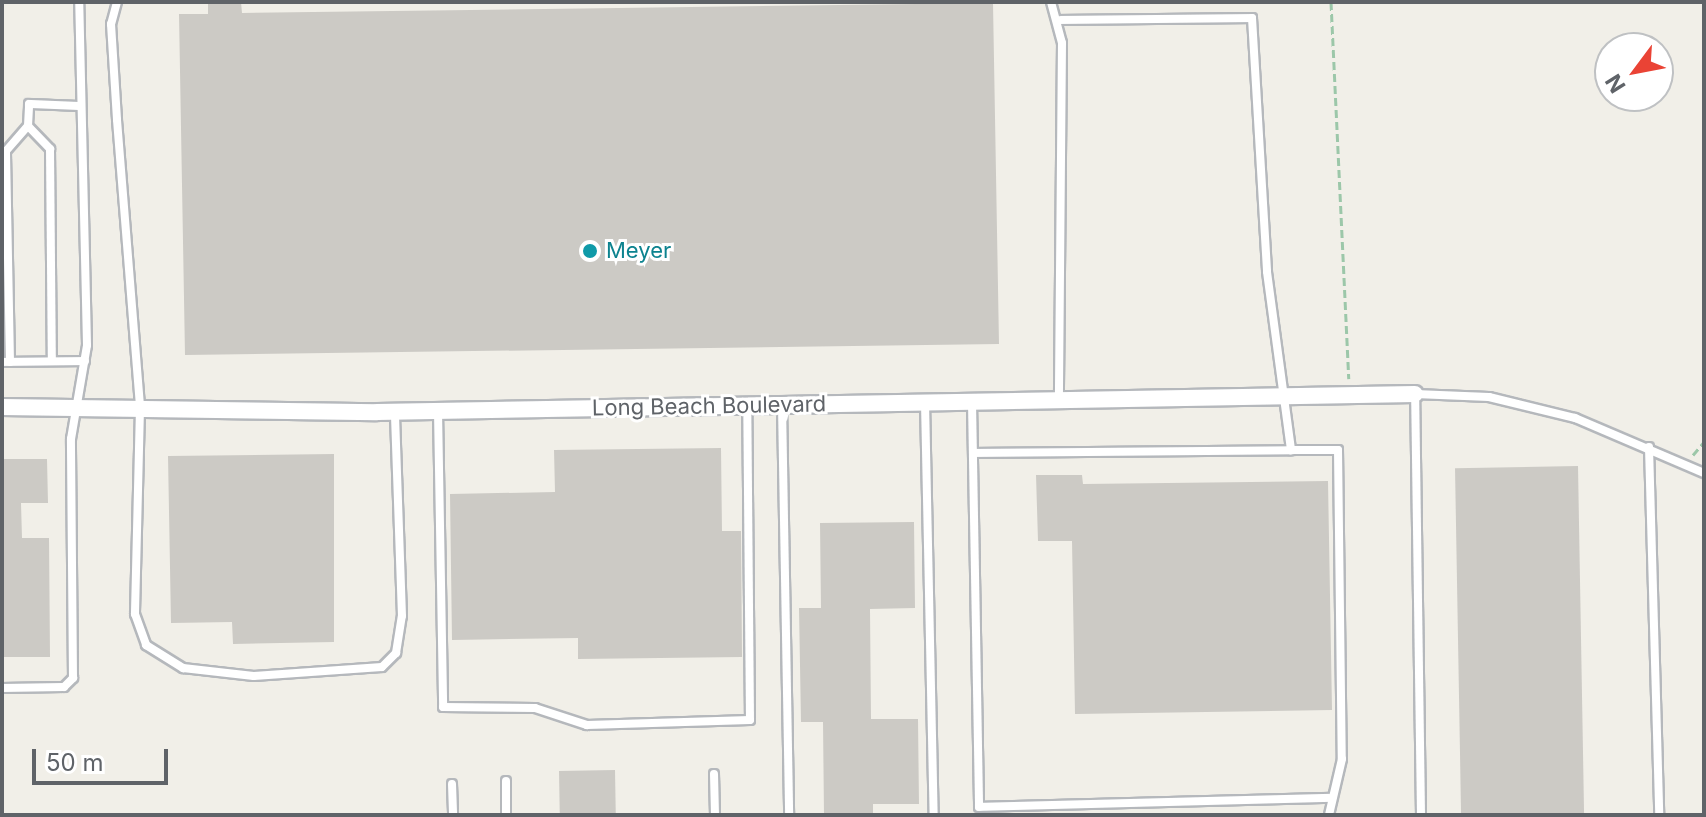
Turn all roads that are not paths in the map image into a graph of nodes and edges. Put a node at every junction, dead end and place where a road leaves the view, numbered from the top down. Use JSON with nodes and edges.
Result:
{"nodes":[{"id":1,"x":79,"y":2,"type":"edge"},
{"id":2,"x":117,"y":2,"type":"edge"},
{"id":3,"x":1051,"y":2,"type":"edge"},
{"id":4,"x":1061,"y":20,"type":"junction"},
{"id":5,"x":81,"y":106,"type":"junction"},
{"id":6,"x":28,"y":126,"type":"junction"},
{"id":7,"x":52,"y":361,"type":"junction"},
{"id":8,"x":85,"y":361,"type":"junction"},
{"id":9,"x":6,"y":362,"type":"edge"},
{"id":10,"x":1415,"y":394,"type":"junction"},
{"id":11,"x":1285,"y":396,"type":"junction"},
{"id":12,"x":1059,"y":400,"type":"junction"},
{"id":13,"x":925,"y":402,"type":"junction"},
{"id":14,"x":972,"y":402,"type":"junction"},
{"id":15,"x":782,"y":405,"type":"junction"},
{"id":16,"x":747,"y":406,"type":"junction"},
{"id":17,"x":2,"y":407,"type":"edge"},
{"id":18,"x":140,"y":408,"type":"junction"},
{"id":19,"x":78,"y":409,"type":"junction"},
{"id":20,"x":438,"y":411,"type":"junction"},
{"id":21,"x":395,"y":412,"type":"junction"},
{"id":22,"x":1649,"y":447,"type":"junction"},
{"id":23,"x":1291,"y":450,"type":"junction"},
{"id":24,"x":973,"y":453,"type":"junction"},
{"id":25,"x":1704,"y":473,"type":"edge"},
{"id":26,"x":2,"y":688,"type":"edge"},
{"id":27,"x":714,"y":774,"type":"dead end"},
{"id":28,"x":506,"y":781,"type":"dead end"},
{"id":29,"x":452,"y":784,"type":"dead end"},
{"id":30,"x":1329,"y":798,"type":"junction"},
{"id":31,"x":979,"y":811,"type":"edge"},
{"id":32,"x":453,"y":815,"type":"edge"},
{"id":33,"x":506,"y":815,"type":"edge"},
{"id":34,"x":715,"y":815,"type":"edge"},
{"id":35,"x":789,"y":815,"type":"edge"},
{"id":36,"x":934,"y":815,"type":"edge"},
{"id":37,"x":1329,"y":815,"type":"edge"},
{"id":38,"x":1421,"y":815,"type":"edge"},
{"id":39,"x":1659,"y":815,"type":"edge"}],
"edges":[{"from":1,"to":5,"type":"lane"},
{"from":2,"to":18,"type":"lane"},
{"from":3,"to":4,"type":"lane"},
{"from":4,"to":11,"type":"lane"},
{"from":4,"to":12,"type":"lane"},
{"from":5,"to":6,"type":"lane"},
{"from":5,"to":8,"type":"lane"},
{"from":6,"to":7,"type":"lane"},
{"from":6,"to":9,"type":"lane"},
{"from":7,"to":8,"type":"lane"},
{"from":7,"to":9,"type":"lane"},
{"from":8,"to":19,"type":"lane"},
{"from":10,"to":11,"type":"street","name":"Long Beach Boulevard"},
{"from":10,"to":22,"type":"lane"},
{"from":10,"to":38,"type":"lane"},
{"from":11,"to":12,"type":"street","name":"Long Beach Boulevard"},
{"from":11,"to":23,"type":"lane"},
{"from":12,"to":14,"type":"street","name":"Long Beach Boulevard"},
{"from":13,"to":14,"type":"street","name":"Long Beach Boulevard"},
{"from":13,"to":15,"type":"street","name":"Long Beach Boulevard"},
{"from":13,"to":36,"type":"lane"},
{"from":14,"to":24,"type":"lane"},
{"from":15,"to":16,"type":"street","name":"Long Beach Boulevard"},
{"from":15,"to":35,"type":"lane"},
{"from":16,"to":20,"type":"street","name":"Long Beach Boulevard"},
{"from":16,"to":20,"type":"lane"},
{"from":17,"to":19,"type":"street","name":"Long Beach Boulevard"},
{"from":18,"to":19,"type":"street","name":"Long Beach Boulevard"},
{"from":18,"to":21,"type":"street","name":"Long Beach Boulevard"},
{"from":18,"to":21,"type":"lane"},
{"from":19,"to":26,"type":"lane"},
{"from":20,"to":21,"type":"street","name":"Long Beach Boulevard"},
{"from":22,"to":25,"type":"lane"},
{"from":22,"to":39,"type":"lane"},
{"from":23,"to":24,"type":"lane"},
{"from":23,"to":30,"type":"lane"},
{"from":24,"to":31,"type":"lane"},
{"from":27,"to":34,"type":"lane"},
{"from":28,"to":33,"type":"lane"},
{"from":29,"to":32,"type":"lane"},
{"from":30,"to":31,"type":"lane"},
{"from":30,"to":37,"type":"lane"}]}
